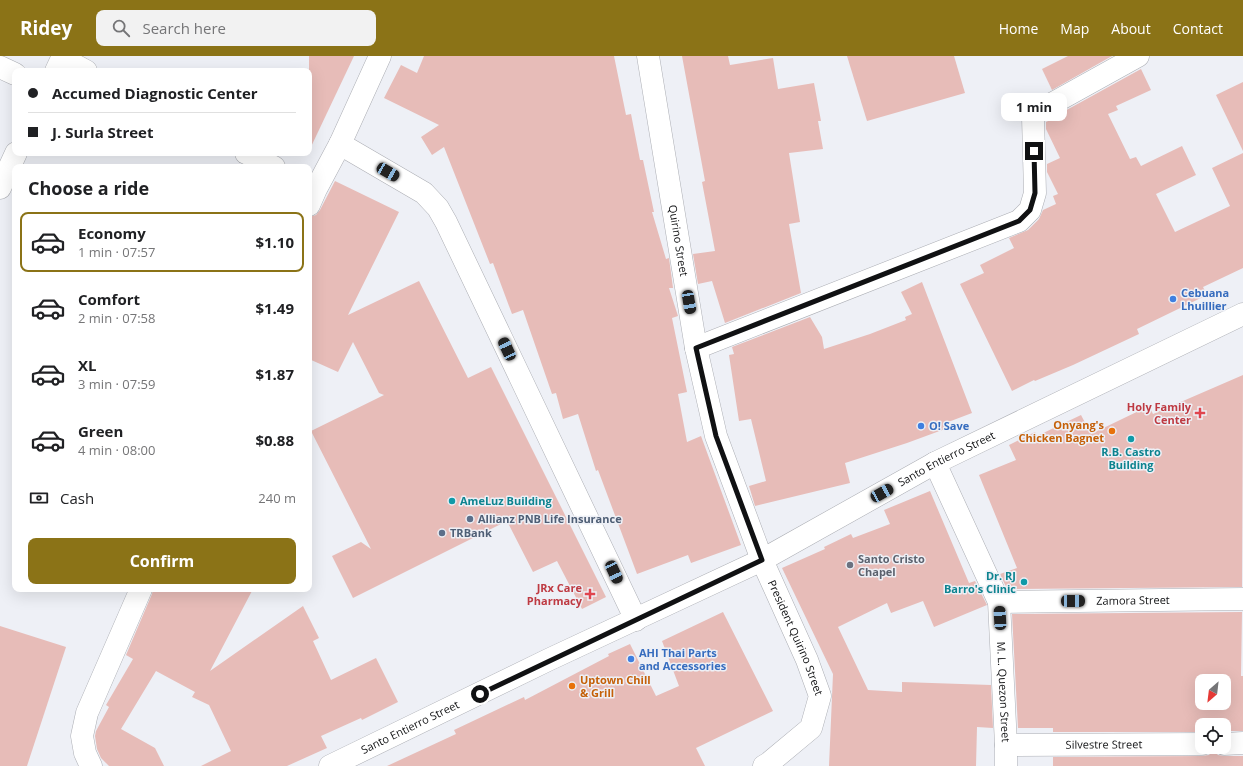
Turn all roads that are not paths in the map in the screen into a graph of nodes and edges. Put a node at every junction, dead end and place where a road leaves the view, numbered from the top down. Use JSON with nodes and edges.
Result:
{"nodes":[{"id":1,"x":380,"y":56,"type":"edge"},
{"id":2,"x":648,"y":56,"type":"edge"},
{"id":3,"x":1138,"y":56,"type":"edge"},
{"id":4,"x":60,"y":62,"type":"edge"},
{"id":5,"x":0,"y":67,"type":"edge"},
{"id":6,"x":77,"y":68,"type":"edge"},
{"id":7,"x":12,"y":73,"type":"edge"},
{"id":8,"x":340,"y":144,"type":"junction"},
{"id":9,"x":15,"y":156,"type":"edge"},
{"id":10,"x":252,"y":156,"type":"edge"},
{"id":11,"x":268,"y":164,"type":"edge"},
{"id":12,"x":0,"y":188,"type":"edge"},
{"id":13,"x":312,"y":191,"type":"edge"},
{"id":14,"x":1243,"y":314,"type":"edge"},
{"id":15,"x":696,"y":348,"type":"junction"},
{"id":16,"x":935,"y":463,"type":"junction"},
{"id":17,"x":762,"y":560,"type":"junction"},
{"id":18,"x":140,"y":592,"type":"edge"},
{"id":19,"x":1243,"y":599,"type":"edge"},
{"id":20,"x":999,"y":602,"type":"junction"},
{"id":21,"x":636,"y":620,"type":"junction"},
{"id":22,"x":1195,"y":744,"type":"edge"},
{"id":23,"x":1231,"y":744,"type":"edge"},
{"id":24,"x":1243,"y":744,"type":"edge"},
{"id":25,"x":1006,"y":745,"type":"junction"},
{"id":26,"x":91,"y":766,"type":"edge"},
{"id":27,"x":330,"y":766,"type":"edge"},
{"id":28,"x":764,"y":766,"type":"edge"},
{"id":29,"x":1006,"y":766,"type":"edge"}],
"edges":[{"from":1,"to":8,"type":"main road"},
{"from":2,"to":15,"type":"main road","name":"Quirino Street"},
{"from":3,"to":15,"type":"main road"},
{"from":4,"to":6,"type":"main road"},
{"from":5,"to":7,"type":"main road"},
{"from":8,"to":13,"type":"main road"},
{"from":8,"to":21,"type":"main road"},
{"from":9,"to":12,"type":"main road"},
{"from":10,"to":11,"type":"main road"},
{"from":14,"to":16,"type":"main road","name":"Santo Entierro Street"},
{"from":15,"to":17,"type":"main road","name":"Quirino Street"},
{"from":16,"to":17,"type":"main road","name":"Santo Entierro Street"},
{"from":16,"to":20,"type":"main road","name":"M. L. Quezon Street"},
{"from":17,"to":21,"type":"main road","name":"Santo Entierro Street"},
{"from":17,"to":28,"type":"main road","name":"President Quirino Street"},
{"from":18,"to":26,"type":"main road"},
{"from":19,"to":20,"type":"main road","name":"Zamora Street"},
{"from":20,"to":25,"type":"main road","name":"M. L. Quezon Street"},
{"from":21,"to":27,"type":"main road","name":"Santo Entierro Street"},
{"from":22,"to":25,"type":"main road","name":"Silvestre Street"},
{"from":23,"to":24,"type":"main road"},
{"from":25,"to":29,"type":"main road","name":"M. L. Quezon Street"}]}
